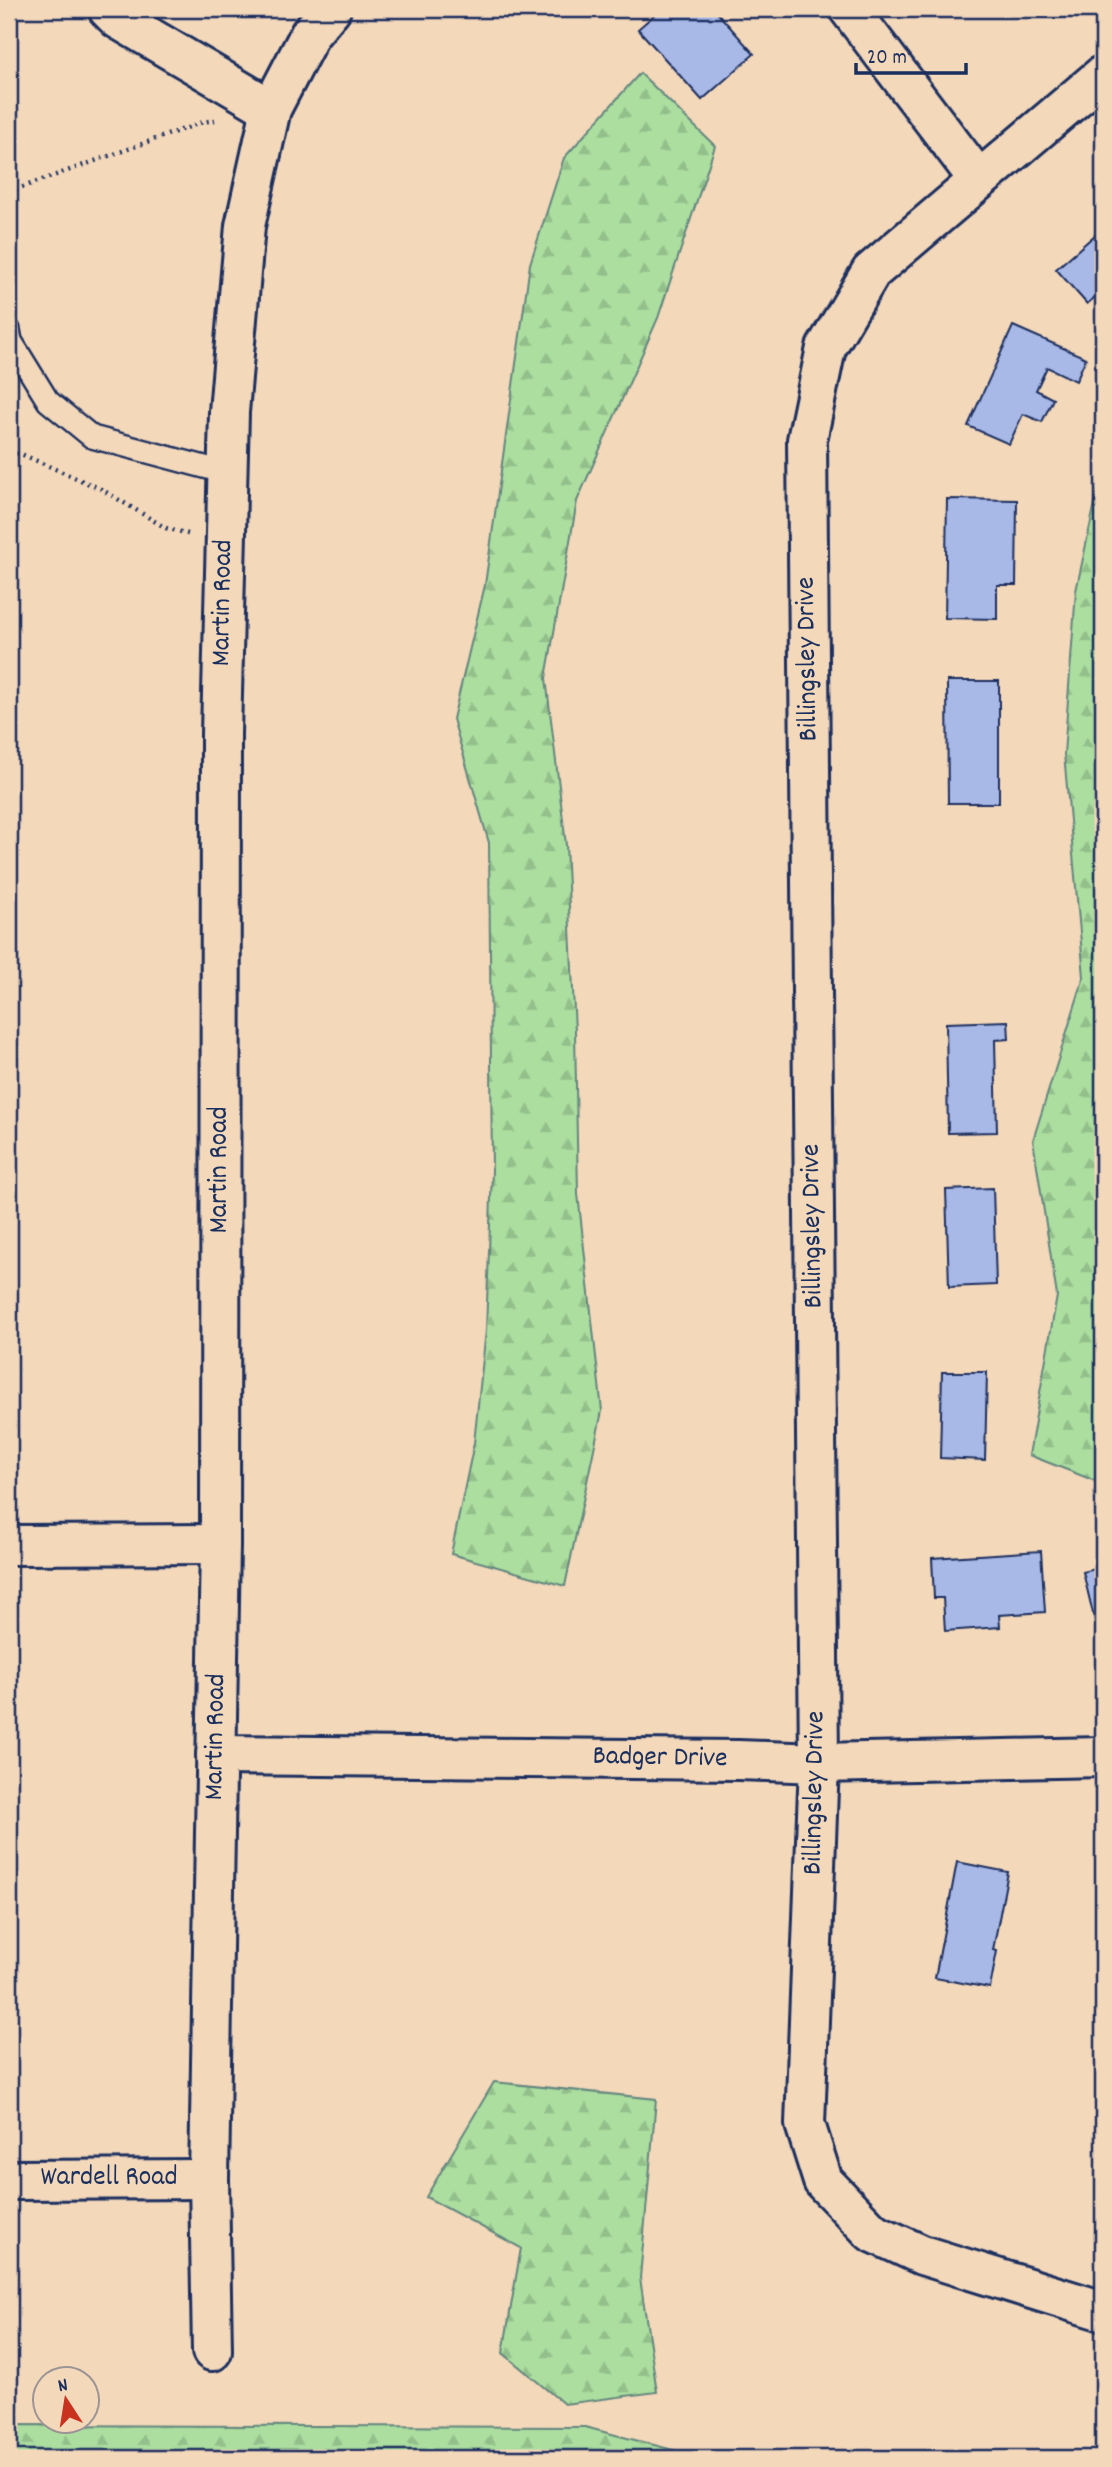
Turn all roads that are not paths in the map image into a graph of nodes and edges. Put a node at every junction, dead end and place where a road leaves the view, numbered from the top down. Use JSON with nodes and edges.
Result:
{"nodes":[{"id":1,"x":107,"y":9,"type":"edge"},
{"id":2,"x":331,"y":9,"type":"edge"},
{"id":3,"x":849,"y":9,"type":"edge"},
{"id":4,"x":1103,"y":75,"type":"edge"},
{"id":5,"x":271,"y":109,"type":"junction"},
{"id":6,"x":978,"y":179,"type":"junction"},
{"id":7,"x":9,"y":330,"type":"edge"},
{"id":8,"x":227,"y":473,"type":"junction"},
{"id":9,"x":220,"y":1544,"type":"junction"},
{"id":10,"x":9,"y":1545,"type":"edge"},
{"id":11,"x":216,"y":1755,"type":"junction"},
{"id":12,"x":1103,"y":1757,"type":"edge"},
{"id":13,"x":819,"y":1763,"type":"junction"},
{"id":14,"x":209,"y":2179,"type":"junction"},
{"id":15,"x":9,"y":2180,"type":"edge"},
{"id":16,"x":1103,"y":2311,"type":"edge"},
{"id":17,"x":212,"y":2351,"type":"dead end"}],
"edges":[{"from":1,"to":5,"type":"street"},
{"from":2,"to":5,"type":"street","name":"Martin Road"},
{"from":3,"to":6,"type":"street"},
{"from":4,"to":6,"type":"street","name":"Billingsley Drive"},
{"from":5,"to":8,"type":"street","name":"Martin Road"},
{"from":6,"to":13,"type":"street","name":"Billingsley Drive"},
{"from":7,"to":8,"type":"lane"},
{"from":8,"to":9,"type":"street","name":"Martin Road"},
{"from":9,"to":10,"type":"street"},
{"from":9,"to":11,"type":"street","name":"Martin Road"},
{"from":11,"to":13,"type":"street","name":"Badger Drive"},
{"from":11,"to":14,"type":"street","name":"Martin Road"},
{"from":12,"to":13,"type":"street","name":"Badger Drive"},
{"from":13,"to":16,"type":"street","name":"Billingsley Drive"},
{"from":14,"to":15,"type":"street","name":"Wardell Road"},
{"from":14,"to":17,"type":"street","name":"Martin Road"}]}
